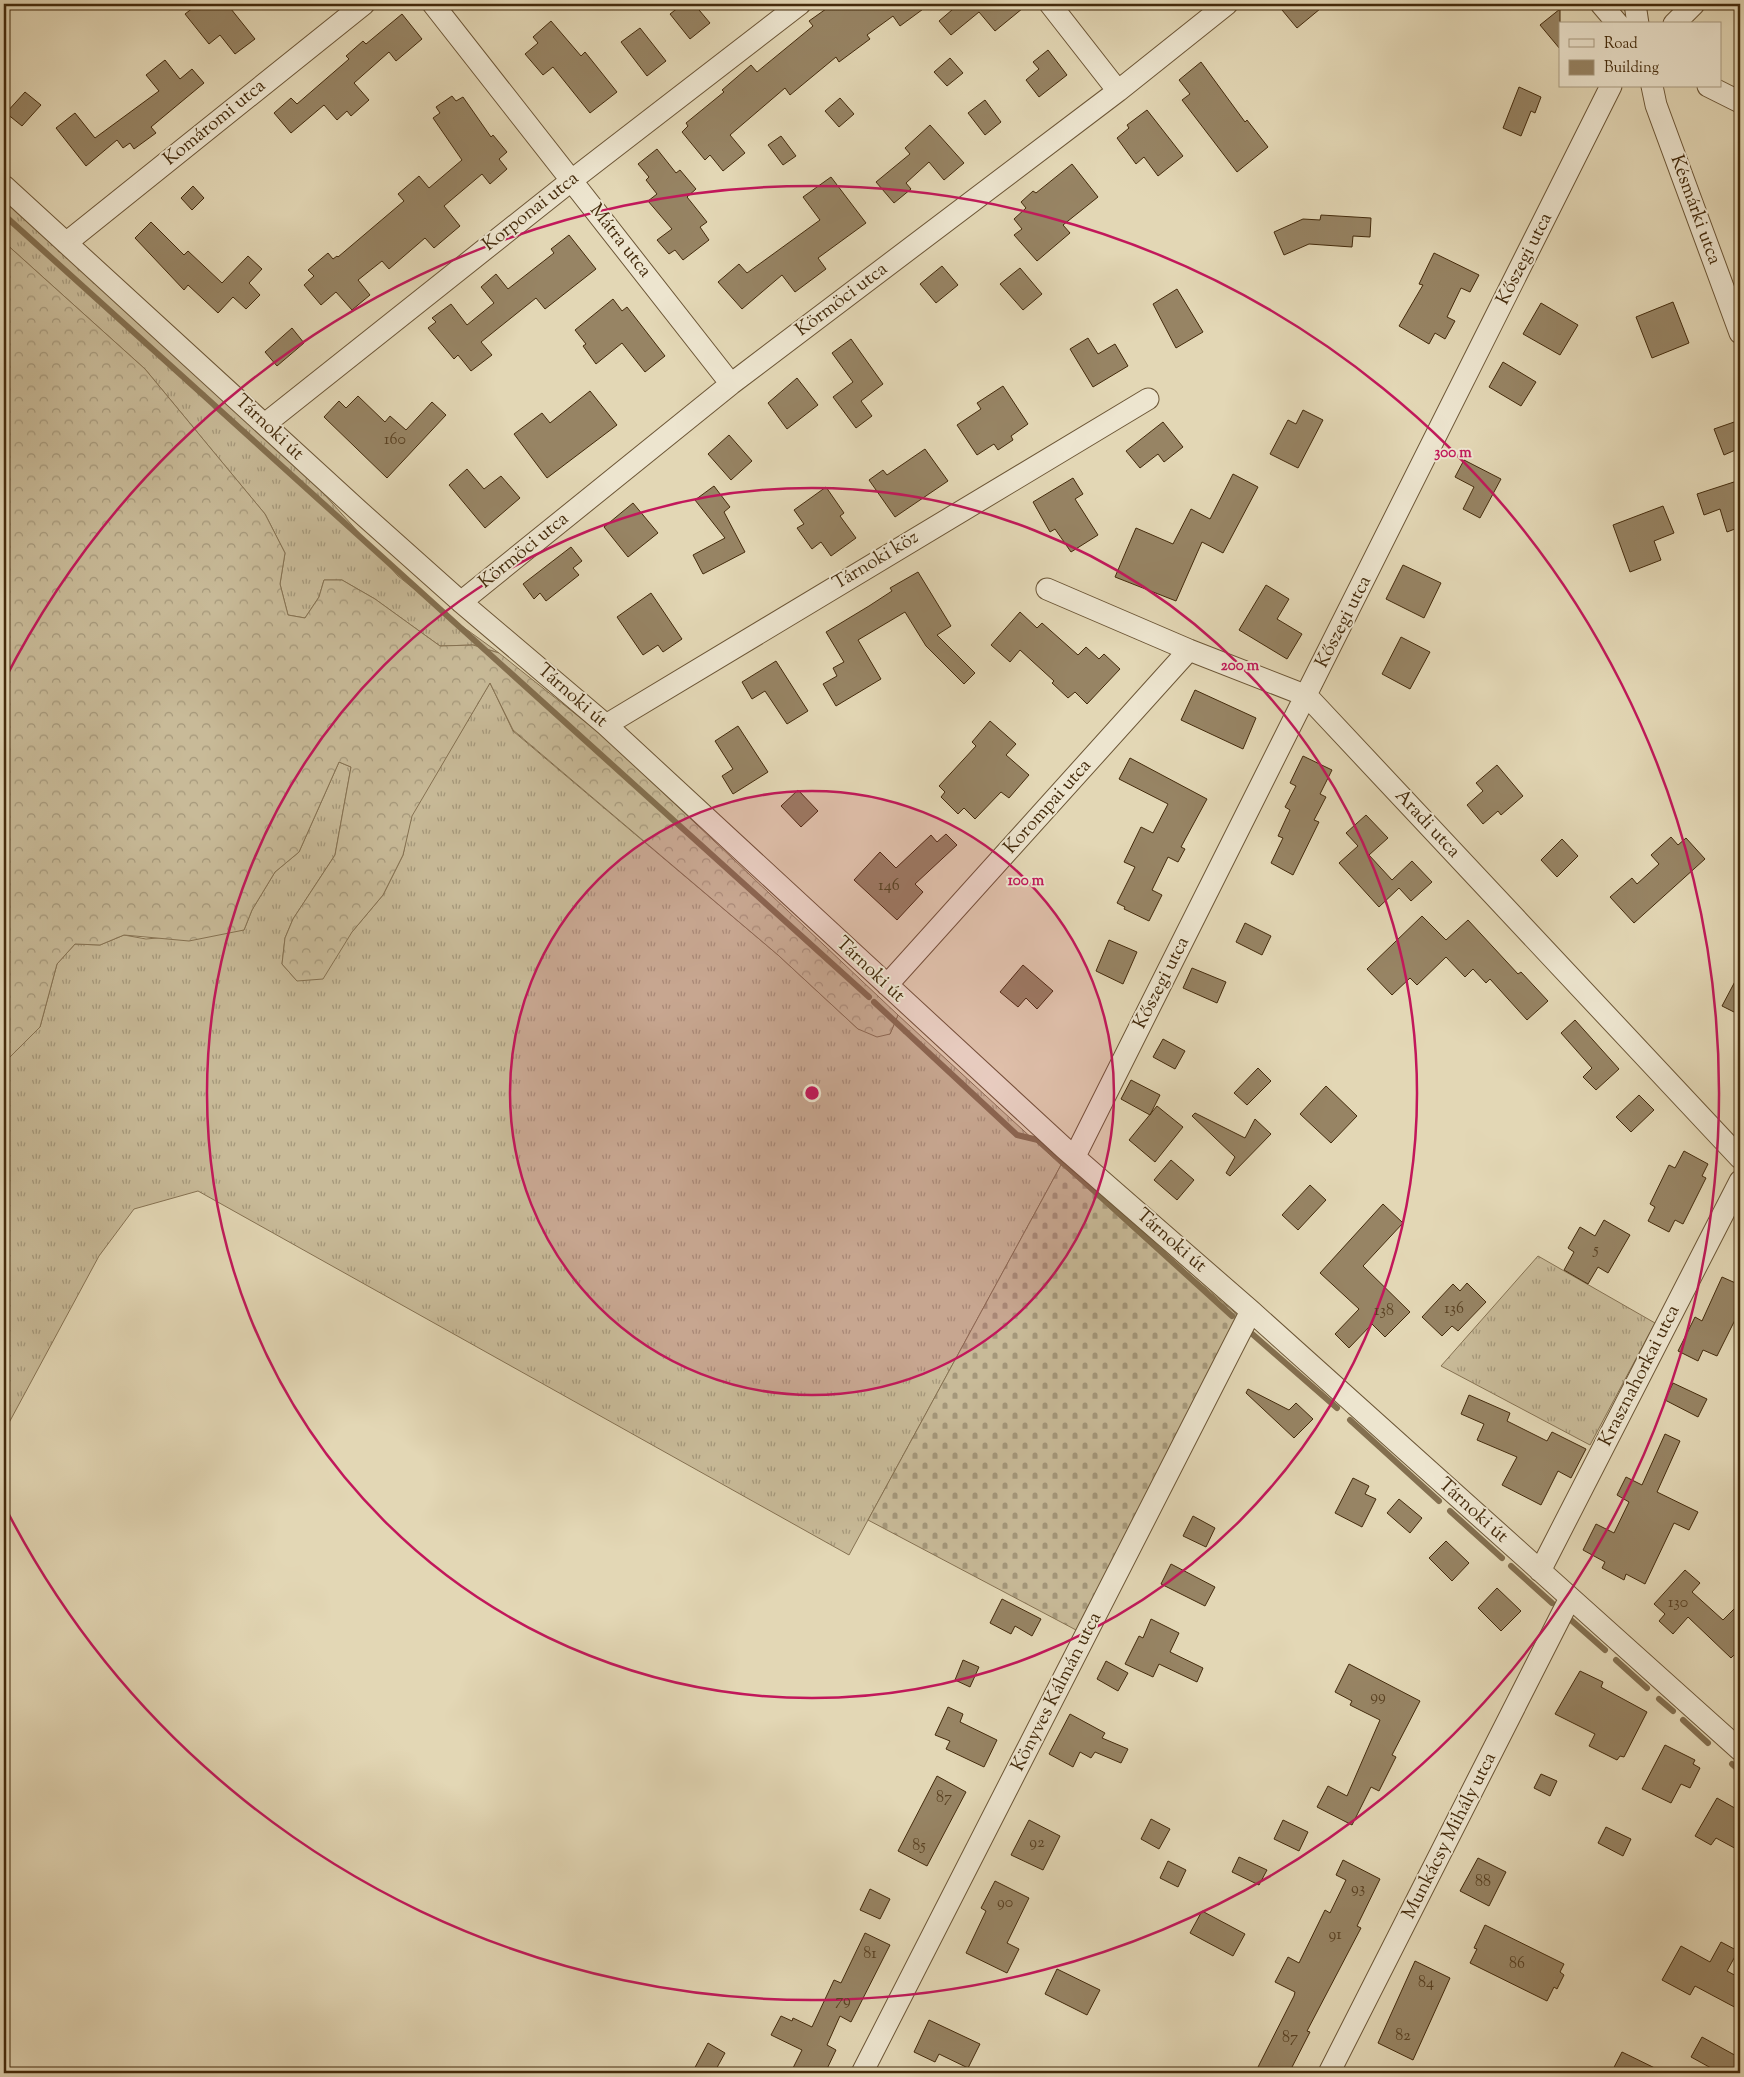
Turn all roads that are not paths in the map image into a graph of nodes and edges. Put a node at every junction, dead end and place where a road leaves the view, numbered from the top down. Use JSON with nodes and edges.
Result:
{"nodes":[{"id":1,"x":364,"y":4,"type":"edge"},
{"id":2,"x":433,"y":4,"type":"edge"},
{"id":3,"x":800,"y":4,"type":"edge"},
{"id":4,"x":1050,"y":4,"type":"edge"},
{"id":5,"x":1227,"y":4,"type":"edge"},
{"id":6,"x":1601,"y":4,"type":"edge"},
{"id":7,"x":1635,"y":4,"type":"edge"},
{"id":8,"x":1694,"y":4,"type":"edge"},
{"id":9,"x":1616,"y":22,"type":"edge"},
{"id":10,"x":1638,"y":22,"type":"edge"},
{"id":11,"x":1676,"y":22,"type":"edge"},
{"id":12,"x":1610,"y":88,"type":"edge"},
{"id":13,"x":1652,"y":88,"type":"edge"},
{"id":14,"x":1712,"y":88,"type":"edge"},
{"id":15,"x":1118,"y":91,"type":"junction"},
{"id":16,"x":1740,"y":102,"type":"edge"},
{"id":17,"x":572,"y":180,"type":"junction"},
{"id":18,"x":4,"y":186,"type":"edge"},
{"id":19,"x":66,"y":243,"type":"junction"},
{"id":20,"x":1740,"y":333,"type":"edge"},
{"id":21,"x":731,"y":384,"type":"junction"},
{"id":22,"x":1148,"y":399,"type":"dead end"},
{"id":23,"x":265,"y":424,"type":"junction"},
{"id":24,"x":1047,"y":588,"type":"dead end"},
{"id":25,"x":461,"y":602,"type":"junction"},
{"id":26,"x":1189,"y":650,"type":"junction"},
{"id":27,"x":1307,"y":696,"type":"junction"},
{"id":28,"x":606,"y":725,"type":"junction"},
{"id":29,"x":887,"y":985,"type":"junction"},
{"id":30,"x":1074,"y":1156,"type":"junction"},
{"id":31,"x":1740,"y":1158,"type":"edge"},
{"id":32,"x":1740,"y":1181,"type":"edge"},
{"id":33,"x":1251,"y":1312,"type":"junction"},
{"id":34,"x":1540,"y":1571,"type":"junction"},
{"id":35,"x":1570,"y":1598,"type":"junction"},
{"id":36,"x":1740,"y":1750,"type":"edge"},
{"id":37,"x":862,"y":2073,"type":"edge"},
{"id":38,"x":1329,"y":2073,"type":"edge"}],
"edges":[{"from":1,"to":19,"type":"street","name":"Komáromi utca"},
{"from":2,"to":17,"type":"street","name":"Mátra utca"},
{"from":3,"to":17,"type":"street","name":"Korponai utca"},
{"from":4,"to":15,"type":"street"},
{"from":5,"to":15,"type":"street","name":"Körmöci utca"},
{"from":6,"to":9,"type":"street"},
{"from":7,"to":10,"type":"street"},
{"from":8,"to":11,"type":"street"},
{"from":12,"to":27,"type":"street","name":"Kőszegi utca"},
{"from":13,"to":20,"type":"street","name":"Késmárki utca"},
{"from":14,"to":16,"type":"street"},
{"from":15,"to":21,"type":"street","name":"Körmöci utca"},
{"from":17,"to":21,"type":"street","name":"Mátra utca"},
{"from":17,"to":23,"type":"street","name":"Korponai utca"},
{"from":18,"to":19,"type":"street","name":"Tárnoki út"},
{"from":19,"to":23,"type":"street","name":"Tárnoki út"},
{"from":21,"to":25,"type":"street","name":"Körmöci utca"},
{"from":22,"to":28,"type":"street","name":"Tárnoki köz"},
{"from":23,"to":25,"type":"street","name":"Tárnoki út"},
{"from":24,"to":26,"type":"street","name":"Aradi utca"},
{"from":25,"to":28,"type":"street","name":"Tárnoki út"},
{"from":26,"to":27,"type":"street","name":"Aradi utca"},
{"from":26,"to":29,"type":"street","name":"Korompai utca"},
{"from":27,"to":30,"type":"street","name":"Kőszegi utca"},
{"from":27,"to":31,"type":"street","name":"Aradi utca"},
{"from":28,"to":29,"type":"street","name":"Tárnoki út"},
{"from":29,"to":30,"type":"street","name":"Tárnoki út"},
{"from":30,"to":33,"type":"street","name":"Tárnoki út"},
{"from":32,"to":34,"type":"street","name":"Krasznahorkai utca"},
{"from":33,"to":34,"type":"street","name":"Tárnoki út"},
{"from":33,"to":37,"type":"street","name":"Könyves Kálmán utca"},
{"from":34,"to":35,"type":"street","name":"Tárnoki út"},
{"from":35,"to":36,"type":"street","name":"Tárnoki út"},
{"from":35,"to":38,"type":"street","name":"Munkácsy Mihály utca"}]}
